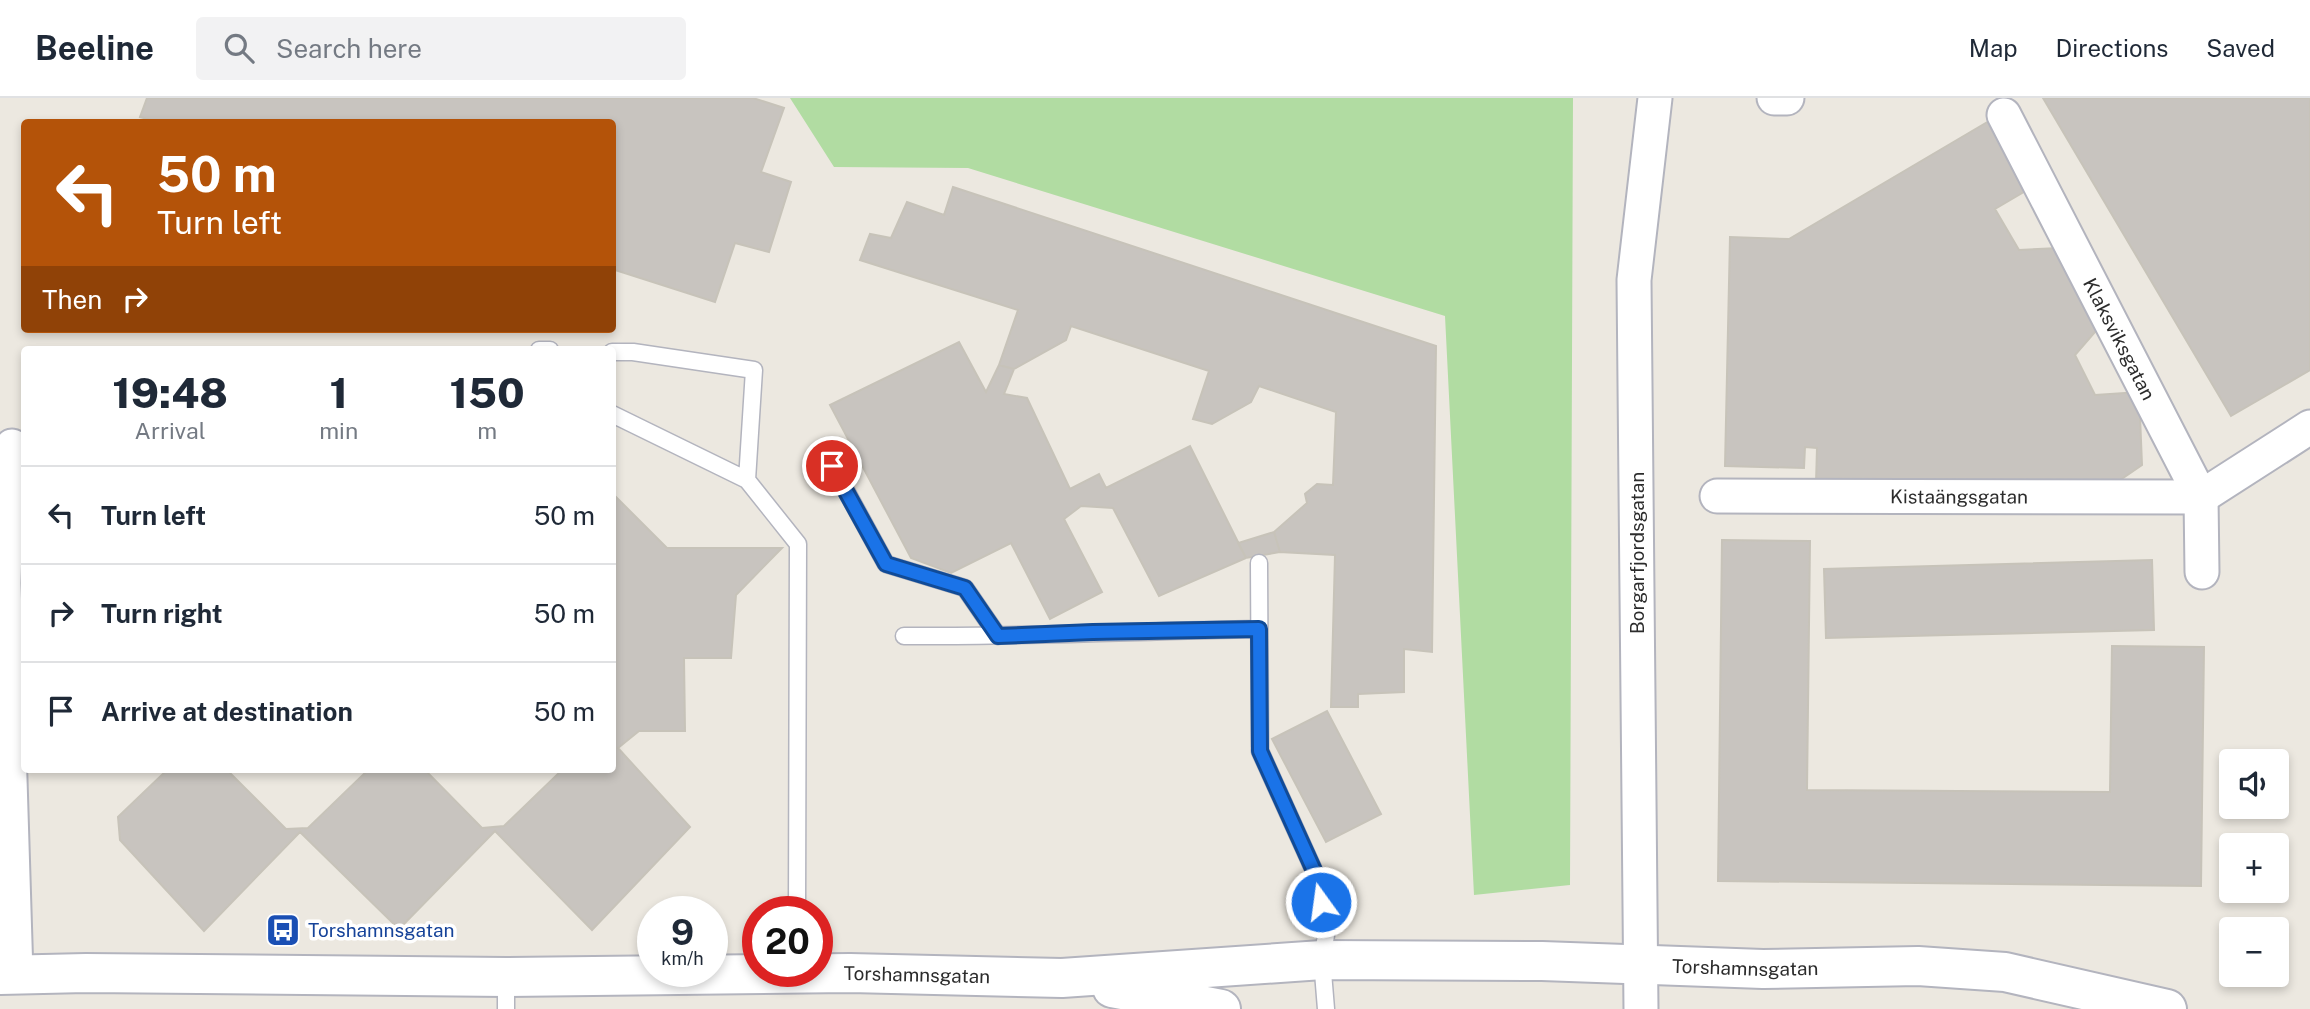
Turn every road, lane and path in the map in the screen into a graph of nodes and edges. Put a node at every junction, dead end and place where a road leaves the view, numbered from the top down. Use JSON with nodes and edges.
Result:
{"nodes":[{"id":1,"x":1655,"y":98,"type":"edge"},
{"id":2,"x":1774,"y":98,"type":"edge"},
{"id":3,"x":1787,"y":98,"type":"edge"},
{"id":4,"x":2004,"y":115,"type":"dead end"},
{"id":5,"x":616,"y":352,"type":"edge"},
{"id":6,"x":616,"y":416,"type":"edge"},
{"id":7,"x":2310,"y":427,"type":"edge"},
{"id":8,"x":12,"y":440,"type":"edge"},
{"id":9,"x":832,"y":466,"type":"dead end"},
{"id":10,"x":4,"y":480,"type":"edge"},
{"id":11,"x":747,"y":480,"type":"junction"},
{"id":12,"x":1717,"y":496,"type":"dead end"},
{"id":13,"x":2201,"y":497,"type":"junction"},
{"id":14,"x":1259,"y":563,"type":"dead end"},
{"id":15,"x":2202,"y":572,"type":"dead end"},
{"id":16,"x":2,"y":582,"type":"edge"},
{"id":17,"x":1259,"y":629,"type":"junction"},
{"id":18,"x":904,"y":636,"type":"dead end"},
{"id":19,"x":998,"y":636,"type":"junction"},
{"id":20,"x":797,"y":896,"type":"edge"},
{"id":21,"x":1322,"y":960,"type":"junction"},
{"id":22,"x":1641,"y":963,"type":"junction"},
{"id":23,"x":833,"y":973,"type":"edge"},
{"id":24,"x":8,"y":975,"type":"edge"},
{"id":25,"x":742,"y":976,"type":"edge"},
{"id":26,"x":1062,"y":978,"type":"junction"},
{"id":27,"x":506,"y":993,"type":"edge"},
{"id":28,"x":1221,"y":1009,"type":"edge"},
{"id":29,"x":1326,"y":1009,"type":"edge"},
{"id":30,"x":1641,"y":1009,"type":"edge"},
{"id":31,"x":2167,"y":1009,"type":"edge"}],
"edges":[{"from":1,"to":22,"type":"street","name":"Borgarfjordsgatan"},
{"from":2,"to":3,"type":"street"},
{"from":4,"to":13,"type":"street","name":"Klaksviksgatan"},
{"from":5,"to":11,"type":"lane"},
{"from":6,"to":11,"type":"lane"},
{"from":7,"to":13,"type":"street"},
{"from":8,"to":10,"type":"street","name":"Torshamnsgatan"},
{"from":9,"to":19,"type":"lane"},
{"from":10,"to":16,"type":"street","name":"Torshamnsgatan"},
{"from":11,"to":20,"type":"lane"},
{"from":12,"to":13,"type":"street","name":"Kistaängsgatan"},
{"from":13,"to":15,"type":"street","name":"Klaksviksgatan"},
{"from":14,"to":17,"type":"lane"},
{"from":16,"to":24,"type":"street","name":"Torshamnsgatan"},
{"from":17,"to":19,"type":"lane"},
{"from":17,"to":21,"type":"lane"},
{"from":18,"to":19,"type":"lane"},
{"from":21,"to":22,"type":"street","name":"Torshamnsgatan"},
{"from":21,"to":26,"type":"street","name":"Torshamnsgatan"},
{"from":21,"to":29,"type":"lane"},
{"from":22,"to":30,"type":"street","name":"Borgarfjordsgatan"},
{"from":22,"to":31,"type":"street","name":"Torshamnsgatan"},
{"from":23,"to":26,"type":"street","name":"Torshamnsgatan"},
{"from":24,"to":27,"type":"street","name":"Torshamnsgatan"},
{"from":25,"to":27,"type":"street","name":"Torshamnsgatan"},
{"from":26,"to":28,"type":"street","name":"Torshamnsgatan"}]}
